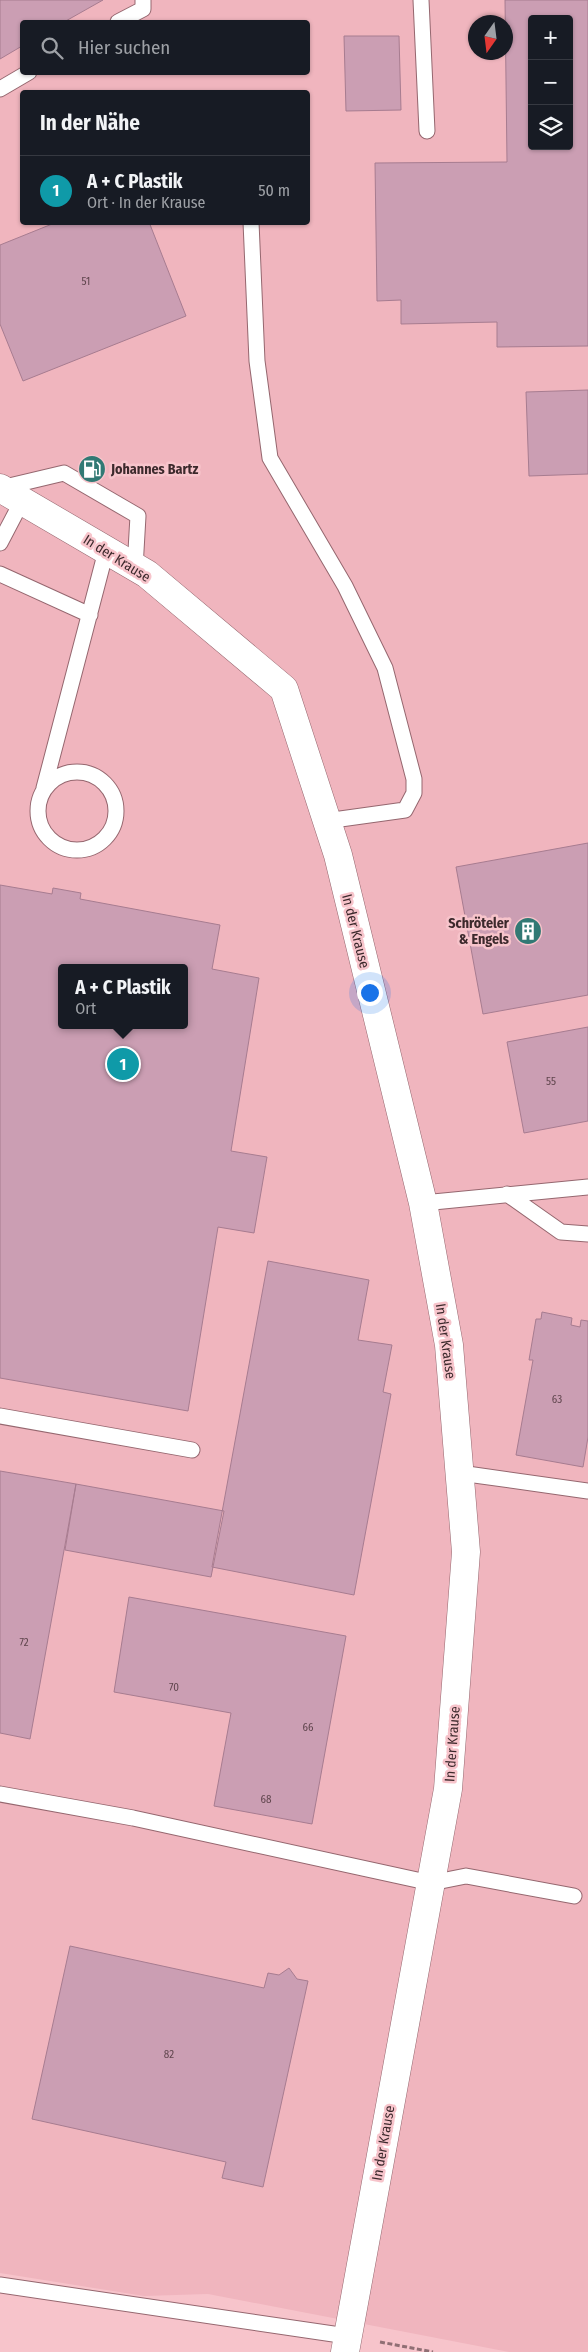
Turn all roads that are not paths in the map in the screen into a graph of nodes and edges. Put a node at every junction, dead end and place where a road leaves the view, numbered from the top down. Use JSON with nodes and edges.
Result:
{"nodes":[{"id":1,"x":143,"y":0,"type":"edge"},
{"id":2,"x":421,"y":0,"type":"edge"},
{"id":3,"x":122,"y":20,"type":"edge"},
{"id":4,"x":24,"y":75,"type":"edge"},
{"id":5,"x":0,"y":89,"type":"edge"},
{"id":6,"x":427,"y":131,"type":"dead end"},
{"id":7,"x":252,"y":225,"type":"edge"},
{"id":8,"x":8,"y":492,"type":"edge"},
{"id":9,"x":0,"y":543,"type":"edge"},
{"id":10,"x":106,"y":551,"type":"junction"},
{"id":11,"x":135,"y":568,"type":"junction"},
{"id":12,"x":0,"y":574,"type":"edge"},
{"id":13,"x":90,"y":614,"type":"junction"},
{"id":14,"x":44,"y":788,"type":"junction"},
{"id":15,"x":326,"y":821,"type":"junction"},
{"id":16,"x":588,"y":1187,"type":"edge"},
{"id":17,"x":506,"y":1194,"type":"junction"},
{"id":18,"x":422,"y":1203,"type":"junction"},
{"id":19,"x":588,"y":1234,"type":"edge"},
{"id":20,"x":0,"y":1416,"type":"edge"},
{"id":21,"x":192,"y":1450,"type":"dead end"},
{"id":22,"x":460,"y":1473,"type":"junction"},
{"id":23,"x":588,"y":1491,"type":"edge"},
{"id":24,"x":0,"y":1794,"type":"edge"},
{"id":25,"x":431,"y":1882,"type":"junction"},
{"id":26,"x":574,"y":1896,"type":"dead end"},
{"id":27,"x":0,"y":2285,"type":"edge"},
{"id":28,"x":346,"y":2344,"type":"edge"}],
"edges":[{"from":1,"to":3,"type":"lane"},
{"from":2,"to":6,"type":"lane"},
{"from":4,"to":5,"type":"lane"},
{"from":7,"to":15,"type":"lane"},
{"from":8,"to":9,"type":"lane"},
{"from":8,"to":10,"type":"street","name":"In der Krause"},
{"from":8,"to":11,"type":"lane"},
{"from":10,"to":11,"type":"street","name":"In der Krause"},
{"from":10,"to":13,"type":"lane"},
{"from":11,"to":15,"type":"street","name":"In der Krause"},
{"from":12,"to":13,"type":"lane"},
{"from":13,"to":14,"type":"lane"},
{"from":14,"to":14,"type":"lane"},
{"from":15,"to":18,"type":"street","name":"In der Krause"},
{"from":16,"to":17,"type":"lane"},
{"from":17,"to":18,"type":"lane"},
{"from":17,"to":19,"type":"lane"},
{"from":18,"to":22,"type":"street","name":"In der Krause"},
{"from":20,"to":21,"type":"lane"},
{"from":22,"to":23,"type":"lane"},
{"from":22,"to":25,"type":"street","name":"In der Krause"},
{"from":24,"to":25,"type":"lane"},
{"from":25,"to":26,"type":"lane"},
{"from":25,"to":28,"type":"street","name":"In der Krause"},
{"from":27,"to":28,"type":"lane"}]}
